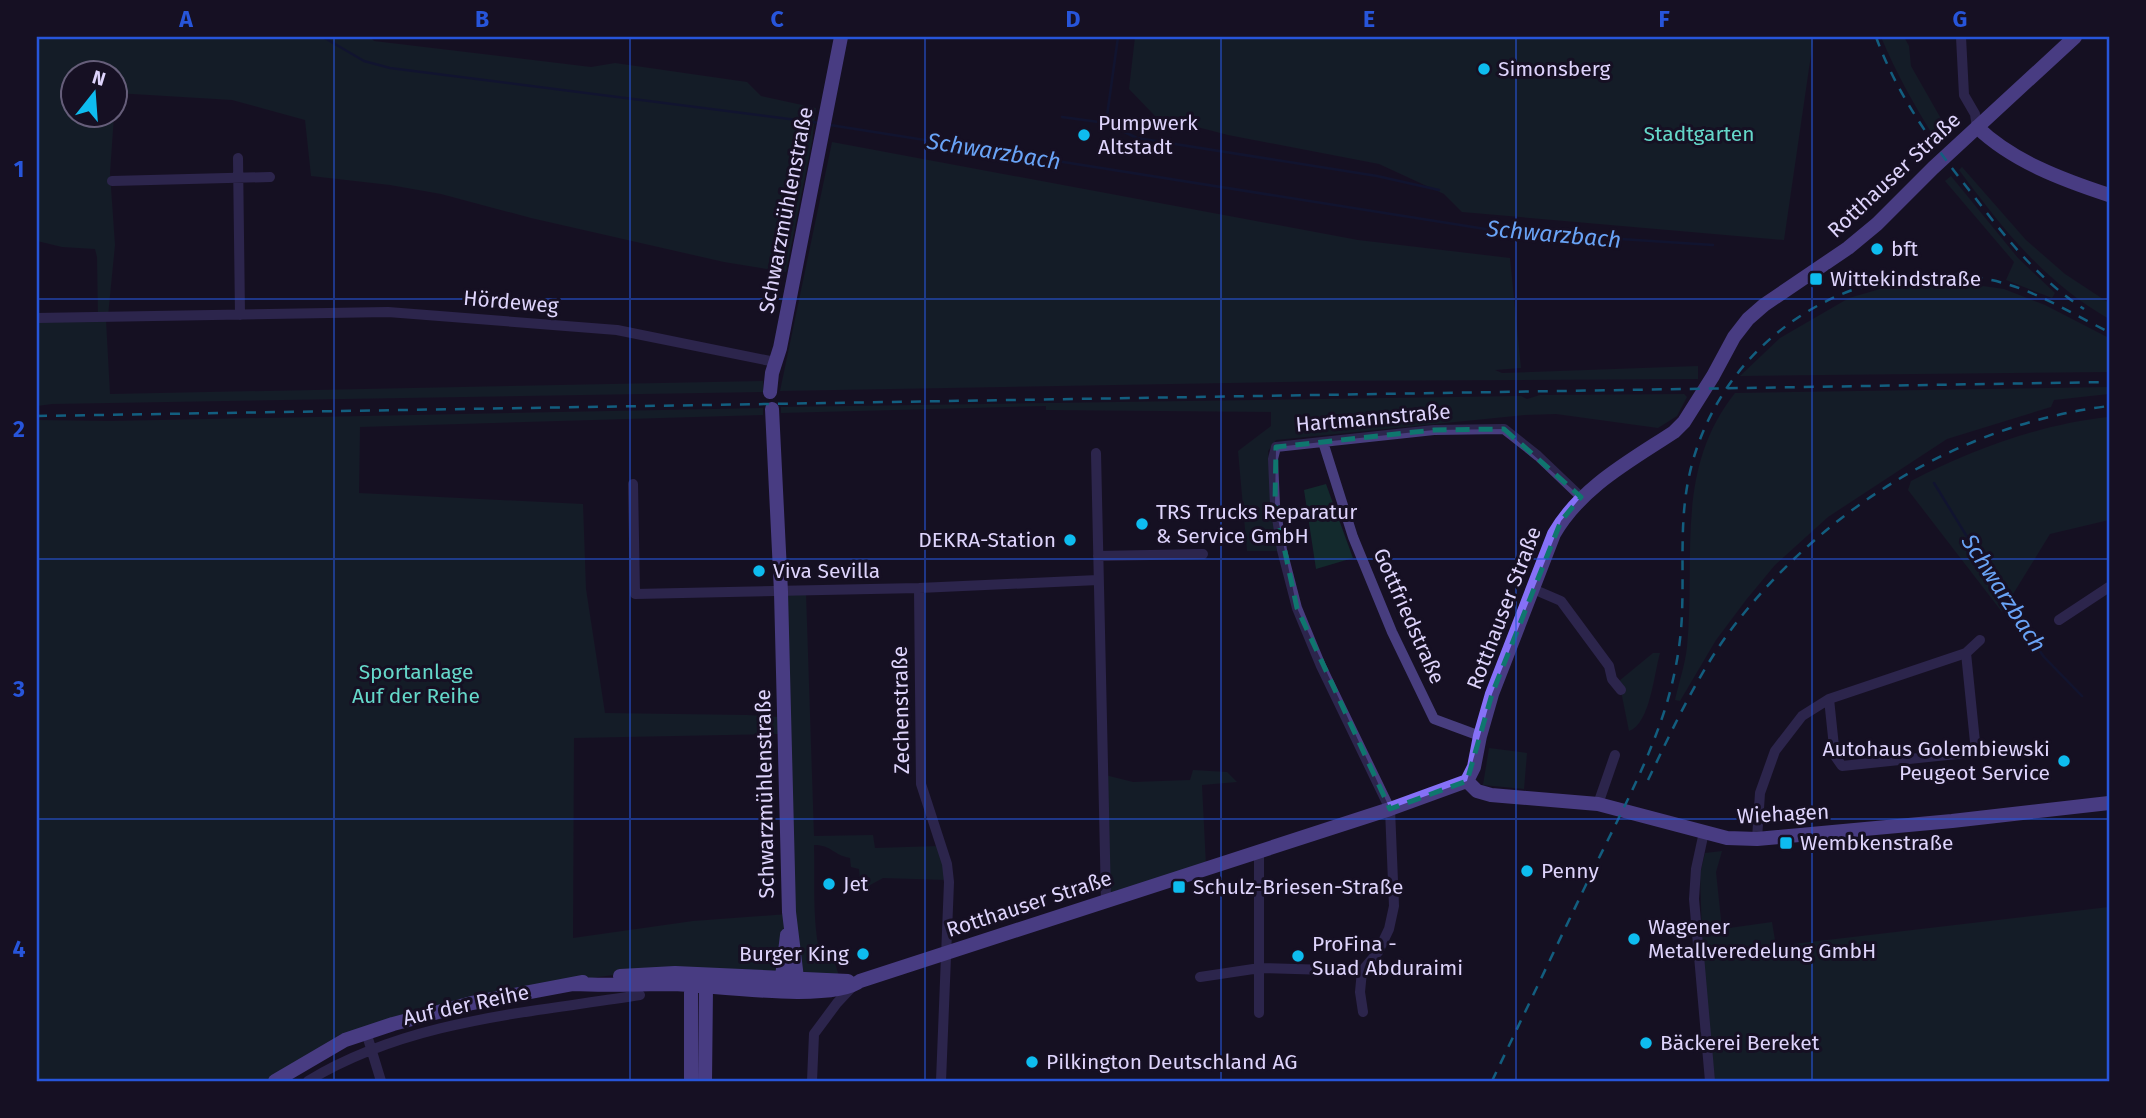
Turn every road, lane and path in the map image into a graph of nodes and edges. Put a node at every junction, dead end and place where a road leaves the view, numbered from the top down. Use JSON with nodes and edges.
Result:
{"nodes":[{"id":1,"x":841,"y":37,"type":"edge"},
{"id":2,"x":1961,"y":37,"type":"edge"},
{"id":3,"x":2075,"y":37,"type":"edge"},
{"id":4,"x":1977,"y":127,"type":"junction"},
{"id":5,"x":238,"y":158,"type":"dead end"},
{"id":6,"x":237,"y":176,"type":"junction"},
{"id":7,"x":270,"y":177,"type":"dead end"},
{"id":8,"x":112,"y":181,"type":"dead end"},
{"id":9,"x":2109,"y":195,"type":"edge"},
{"id":10,"x":240,"y":315,"type":"junction"},
{"id":11,"x":37,"y":317,"type":"edge"},
{"id":12,"x":775,"y":362,"type":"junction"},
{"id":13,"x":770,"y":392,"type":"dead end"},
{"id":14,"x":772,"y":409,"type":"dead end"},
{"id":15,"x":1323,"y":442,"type":"junction"},
{"id":16,"x":1096,"y":453,"type":"dead end"},
{"id":17,"x":633,"y":484,"type":"dead end"},
{"id":18,"x":1581,"y":497,"type":"junction"},
{"id":19,"x":1203,"y":554,"type":"dead end"},
{"id":20,"x":1098,"y":555,"type":"junction"},
{"id":21,"x":1098,"y":580,"type":"junction"},
{"id":22,"x":2109,"y":587,"type":"edge"},
{"id":23,"x":919,"y":588,"type":"junction"},
{"id":24,"x":1533,"y":589,"type":"junction"},
{"id":25,"x":781,"y":592,"type":"junction"},
{"id":26,"x":2059,"y":620,"type":"dead end"},
{"id":27,"x":1980,"y":640,"type":"dead end"},
{"id":28,"x":1966,"y":653,"type":"junction"},
{"id":29,"x":1621,"y":690,"type":"dead end"},
{"id":30,"x":1829,"y":699,"type":"junction"},
{"id":31,"x":1480,"y":736,"type":"junction"},
{"id":32,"x":1615,"y":755,"type":"dead end"},
{"id":33,"x":1466,"y":781,"type":"junction"},
{"id":34,"x":2109,"y":803,"type":"edge"},
{"id":35,"x":1598,"y":804,"type":"junction"},
{"id":36,"x":1390,"y":809,"type":"junction"},
{"id":37,"x":1704,"y":832,"type":"junction"},
{"id":38,"x":1757,"y":839,"type":"junction"},
{"id":39,"x":1259,"y":852,"type":"junction"},
{"id":40,"x":1106,"y":900,"type":"junction"},
{"id":41,"x":945,"y":954,"type":"junction"},
{"id":42,"x":1260,"y":968,"type":"junction"},
{"id":43,"x":1362,"y":971,"type":"junction"},
{"id":44,"x":790,"y":977,"type":"junction"},
{"id":45,"x":1200,"y":977,"type":"dead end"},
{"id":46,"x":698,"y":982,"type":"junction"},
{"id":47,"x":857,"y":984,"type":"junction"},
{"id":48,"x":788,"y":992,"type":"junction"},
{"id":49,"x":640,"y":996,"type":"dead end"},
{"id":50,"x":1363,"y":1012,"type":"dead end"},
{"id":51,"x":1259,"y":1013,"type":"dead end"},
{"id":52,"x":366,"y":1032,"type":"junction"},
{"id":53,"x":371,"y":1050,"type":"junction"},
{"id":54,"x":275,"y":1081,"type":"edge"},
{"id":55,"x":308,"y":1081,"type":"edge"},
{"id":56,"x":381,"y":1081,"type":"edge"},
{"id":57,"x":691,"y":1081,"type":"edge"},
{"id":58,"x":705,"y":1081,"type":"edge"},
{"id":59,"x":812,"y":1081,"type":"edge"},
{"id":60,"x":941,"y":1081,"type":"edge"},
{"id":61,"x":1710,"y":1081,"type":"edge"}],
"edges":[{"from":1,"to":12,"type":"main road","name":"Schwarzmühlenstraße"},
{"from":2,"to":4,"type":"street"},
{"from":3,"to":4,"type":"main road","name":"Rotthauser Straße"},
{"from":4,"to":9,"type":"main road"},
{"from":4,"to":18,"type":"main road","name":"Rotthauser Straße"},
{"from":5,"to":6,"type":"street"},
{"from":6,"to":7,"type":"street"},
{"from":6,"to":8,"type":"street"},
{"from":6,"to":10,"type":"street"},
{"from":10,"to":11,"type":"street","name":"Hördeweg"},
{"from":10,"to":12,"type":"street","name":"Hördeweg"},
{"from":12,"to":13,"type":"main road","name":"Schwarzmühlenstraße"},
{"from":14,"to":25,"type":"main road","name":"Schwarzmühlenstraße"},
{"from":15,"to":18,"type":"street","name":"Hartmannstraße"},
{"from":15,"to":31,"type":"street","name":"Gottfriedstraße"},
{"from":15,"to":36,"type":"street","name":"Hartmannstraße"},
{"from":16,"to":20,"type":"street"},
{"from":17,"to":25,"type":"street"},
{"from":18,"to":24,"type":"main road","name":"Rotthauser Straße"},
{"from":19,"to":20,"type":"street"},
{"from":20,"to":21,"type":"street"},
{"from":21,"to":23,"type":"street"},
{"from":21,"to":40,"type":"street"},
{"from":22,"to":26,"type":"street"},
{"from":23,"to":25,"type":"street"},
{"from":23,"to":41,"type":"street","name":"Zechenstraße"},
{"from":24,"to":29,"type":"street"},
{"from":24,"to":31,"type":"main road","name":"Rotthauser Straße"},
{"from":25,"to":44,"type":"main road","name":"Schwarzmühlenstraße"},
{"from":27,"to":28,"type":"street"},
{"from":28,"to":30,"type":"street"},
{"from":28,"to":30,"type":"street"},
{"from":30,"to":38,"type":"street"},
{"from":31,"to":33,"type":"main road","name":"Rotthauser Straße"},
{"from":32,"to":35,"type":"street"},
{"from":33,"to":35,"type":"main road","name":"Wiehagen"},
{"from":33,"to":36,"type":"main road","name":"Rotthauser Straße"},
{"from":34,"to":38,"type":"main road","name":"Wiehagen"},
{"from":35,"to":37,"type":"main road","name":"Wiehagen"},
{"from":36,"to":39,"type":"main road","name":"Rotthauser Straße"},
{"from":36,"to":43,"type":"street"},
{"from":37,"to":38,"type":"main road","name":"Wiehagen"},
{"from":37,"to":61,"type":"street"},
{"from":39,"to":40,"type":"main road","name":"Rotthauser Straße"},
{"from":39,"to":42,"type":"street"},
{"from":40,"to":41,"type":"main road","name":"Rotthauser Straße"},
{"from":41,"to":47,"type":"main road","name":"Rotthauser Straße"},
{"from":41,"to":60,"type":"street","name":"Zechenstraße"},
{"from":42,"to":43,"type":"street"},
{"from":42,"to":45,"type":"street"},
{"from":42,"to":51,"type":"street"},
{"from":43,"to":50,"type":"street"},
{"from":44,"to":46,"type":"main road","name":"Auf der Reihe"},
{"from":44,"to":47,"type":"main road","name":"Rotthauser Straße"},
{"from":44,"to":48,"type":"main road","name":"Schwarzmühlenstraße"},
{"from":46,"to":48,"type":"main road","name":"Auf der Reihe"},
{"from":46,"to":52,"type":"main road","name":"Auf der Reihe"},
{"from":46,"to":57,"type":"main road"},
{"from":46,"to":58,"type":"main road"},
{"from":47,"to":48,"type":"main road","name":"Rotthauser Straße"},
{"from":47,"to":59,"type":"street"},
{"from":49,"to":53,"type":"street","name":"Auf der Reihe"},
{"from":52,"to":53,"type":"street"},
{"from":52,"to":54,"type":"main road","name":"Auf der Reihe"},
{"from":53,"to":55,"type":"street","name":"Auf der Reihe"},
{"from":53,"to":56,"type":"street"}]}
